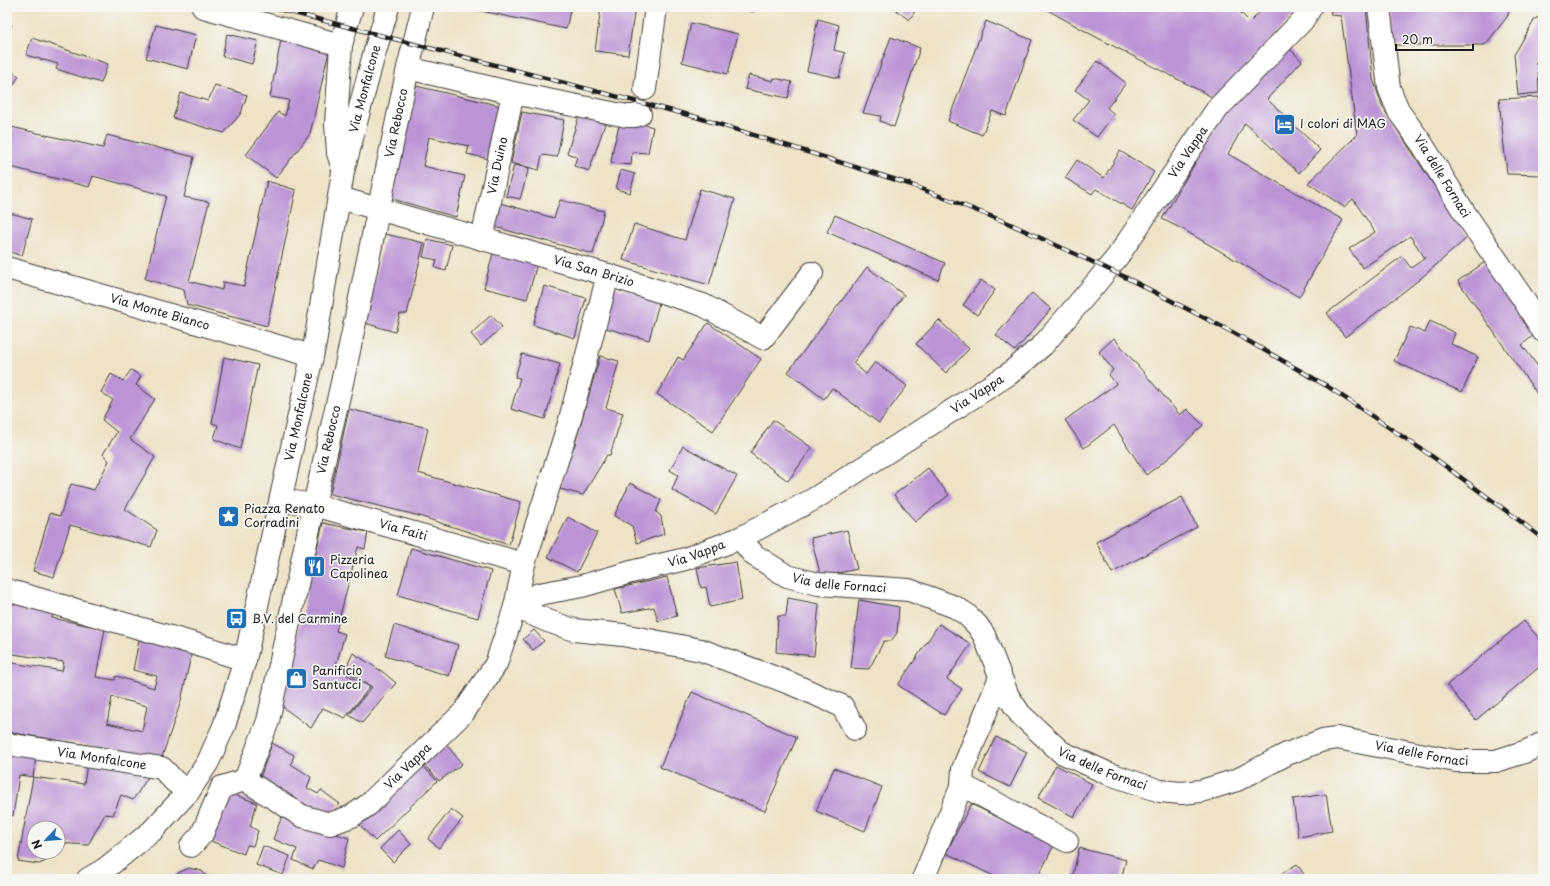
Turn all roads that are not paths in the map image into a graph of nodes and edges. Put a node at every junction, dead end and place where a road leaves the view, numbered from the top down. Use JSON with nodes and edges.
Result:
{"nodes":[{"id":1,"x":203,"y":7,"type":"edge"},
{"id":2,"x":352,"y":7,"type":"edge"},
{"id":3,"x":388,"y":7,"type":"edge"},
{"id":4,"x":423,"y":7,"type":"edge"},
{"id":5,"x":656,"y":7,"type":"edge"},
{"id":6,"x":1311,"y":7,"type":"edge"},
{"id":7,"x":1379,"y":7,"type":"edge"},
{"id":8,"x":341,"y":45,"type":"junction"},
{"id":9,"x":408,"y":68,"type":"junction"},
{"id":10,"x":645,"y":89,"type":"dead end"},
{"id":11,"x":513,"y":93,"type":"junction"},
{"id":12,"x":640,"y":114,"type":"dead end"},
{"id":13,"x":343,"y":172,"type":"junction"},
{"id":14,"x":340,"y":198,"type":"junction"},
{"id":15,"x":378,"y":210,"type":"junction"},
{"id":16,"x":482,"y":239,"type":"junction"},
{"id":17,"x":7,"y":268,"type":"edge"},
{"id":18,"x":812,"y":273,"type":"dead end"},
{"id":19,"x":608,"y":275,"type":"junction"},
{"id":20,"x":1543,"y":331,"type":"edge"},
{"id":21,"x":312,"y":356,"type":"junction"},
{"id":22,"x":281,"y":500,"type":"junction"},
{"id":23,"x":314,"y":505,"type":"junction"},
{"id":24,"x":740,"y":538,"type":"junction"},
{"id":25,"x":524,"y":564,"type":"junction"},
{"id":26,"x":7,"y":590,"type":"edge"},
{"id":27,"x":515,"y":608,"type":"junction"},
{"id":28,"x":245,"y":660,"type":"junction"},
{"id":29,"x":1000,"y":677,"type":"junction"},
{"id":30,"x":855,"y":729,"type":"dead end"},
{"id":31,"x":1543,"y":743,"type":"edge"},
{"id":32,"x":7,"y":744,"type":"edge"},
{"id":33,"x":245,"y":780,"type":"junction"},
{"id":34,"x":962,"y":786,"type":"junction"},
{"id":35,"x":188,"y":791,"type":"junction"},
{"id":36,"x":1067,"y":841,"type":"dead end"},
{"id":37,"x":191,"y":846,"type":"dead end"},
{"id":38,"x":88,"y":879,"type":"edge"},
{"id":39,"x":923,"y":879,"type":"edge"}],
"edges":[{"from":1,"to":8,"type":"street"},
{"from":2,"to":8,"type":"street","name":"Via Monfalcone"},
{"from":3,"to":13,"type":"street","name":"Via Monfalcone"},
{"from":4,"to":9,"type":"street","name":"Via Rebocco"},
{"from":5,"to":10,"type":"street"},
{"from":6,"to":24,"type":"street","name":"Via Vappa"},
{"from":7,"to":20,"type":"street","name":"Via delle Fornaci"},
{"from":8,"to":13,"type":"street","name":"Via Monfalcone"},
{"from":9,"to":11,"type":"street"},
{"from":9,"to":15,"type":"street","name":"Via Rebocco"},
{"from":11,"to":12,"type":"street"},
{"from":11,"to":16,"type":"street","name":"Via Duino"},
{"from":13,"to":14,"type":"street","name":"Via Monfalcone"},
{"from":14,"to":15,"type":"street","name":"Via San Brizio"},
{"from":14,"to":21,"type":"street","name":"Via Monfalcone"},
{"from":15,"to":16,"type":"street","name":"Via San Brizio"},
{"from":15,"to":23,"type":"street","name":"Via Rebocco"},
{"from":16,"to":19,"type":"street","name":"Via San Brizio"},
{"from":17,"to":21,"type":"street","name":"Via Monte Bianco"},
{"from":18,"to":19,"type":"street","name":"Via San Brizio"},
{"from":19,"to":25,"type":"street","name":"Via Vappa"},
{"from":21,"to":22,"type":"street","name":"Via Monfalcone"},
{"from":22,"to":23,"type":"street","name":"Via Faiti"},
{"from":22,"to":28,"type":"street","name":"Via Monfalcone"},
{"from":23,"to":25,"type":"street","name":"Via Faiti"},
{"from":23,"to":33,"type":"street","name":"Via Rebocco"},
{"from":24,"to":27,"type":"street","name":"Via Vappa"},
{"from":24,"to":29,"type":"street","name":"Via delle Fornaci"},
{"from":25,"to":27,"type":"street","name":"Via Vappa"},
{"from":26,"to":28,"type":"street"},
{"from":27,"to":30,"type":"street"},
{"from":27,"to":33,"type":"street","name":"Via Vappa"},
{"from":28,"to":35,"type":"street","name":"Via Monfalcone"},
{"from":29,"to":31,"type":"street","name":"Via delle Fornaci"},
{"from":29,"to":34,"type":"street"},
{"from":32,"to":35,"type":"street","name":"Via Monfalcone"},
{"from":33,"to":37,"type":"street"},
{"from":34,"to":36,"type":"street"},
{"from":34,"to":39,"type":"street"},
{"from":35,"to":38,"type":"street","name":"Via Monfalcone"}]}
